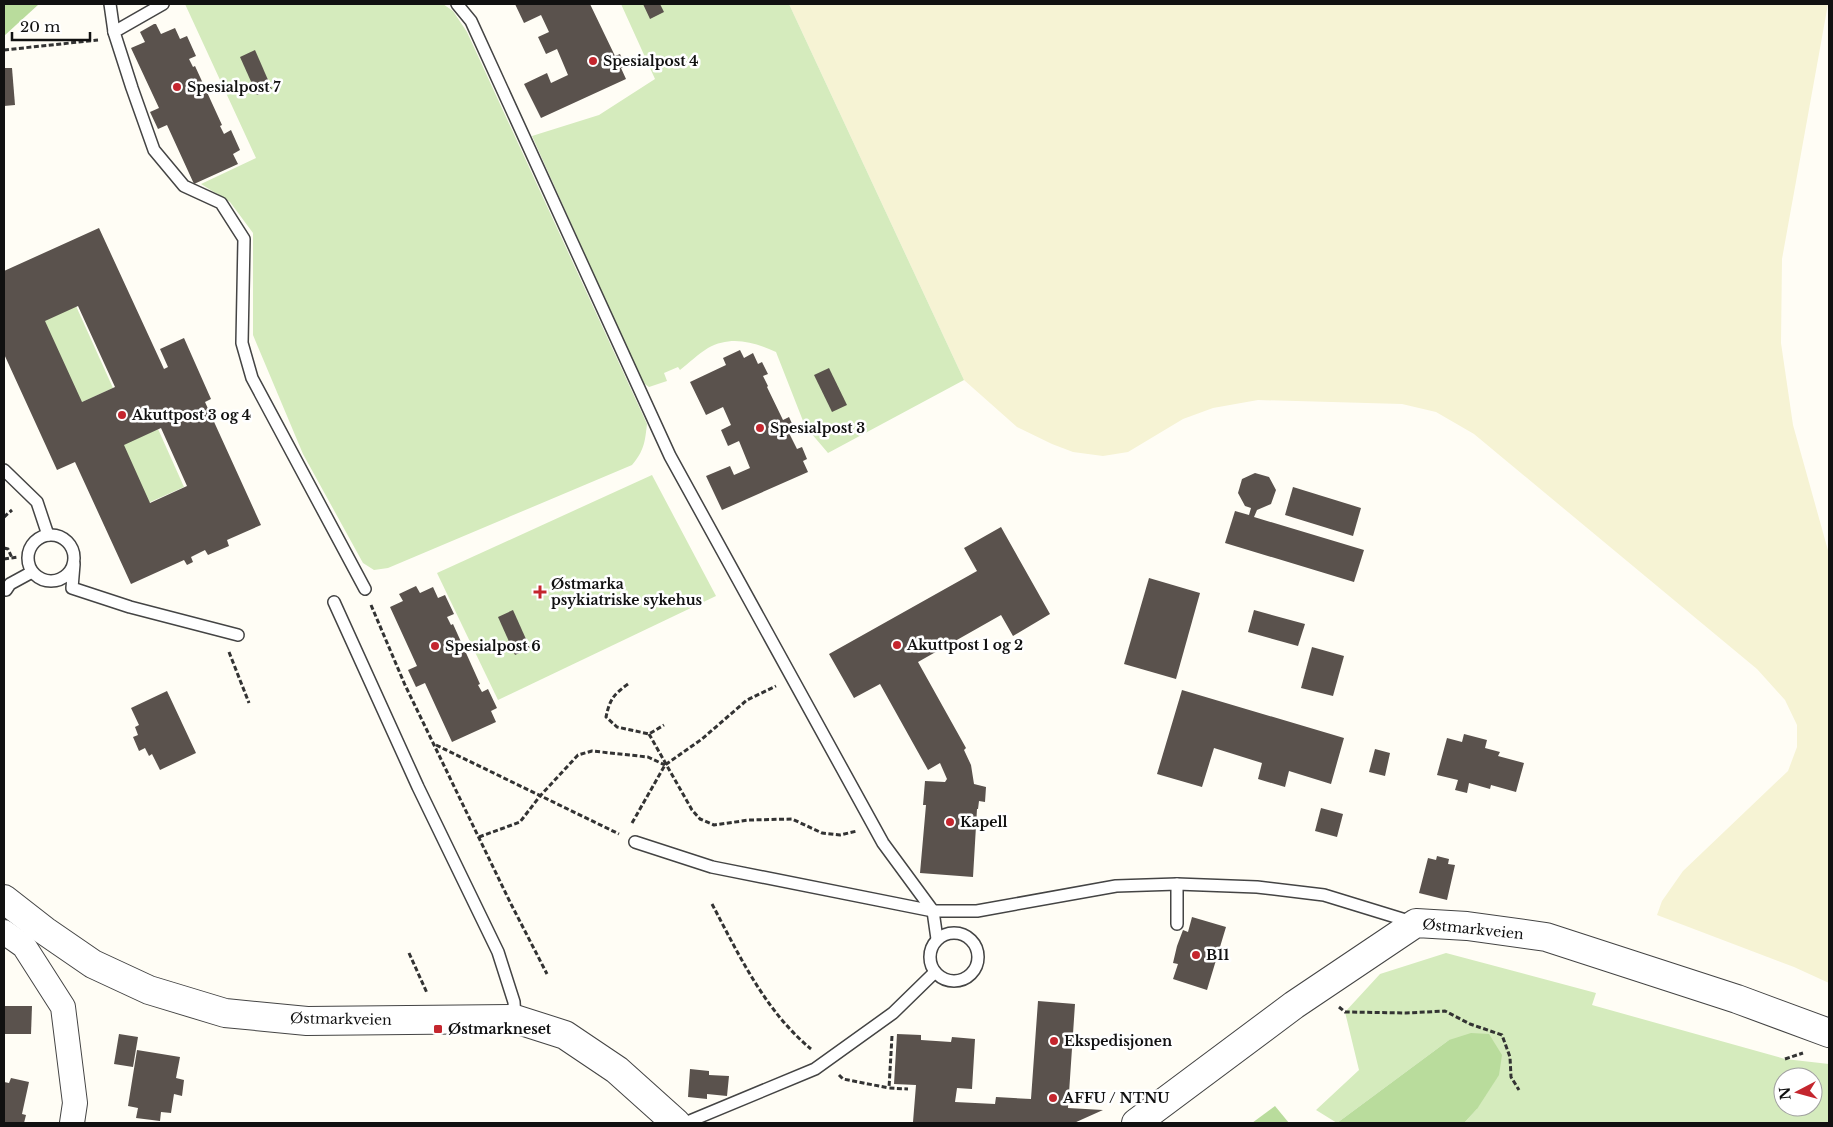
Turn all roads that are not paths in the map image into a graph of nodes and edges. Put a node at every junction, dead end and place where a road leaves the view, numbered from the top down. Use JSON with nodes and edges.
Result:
{"nodes":[{"id":1,"x":110,"y":4,"type":"edge"},
{"id":2,"x":163,"y":4,"type":"edge"},
{"id":3,"x":462,"y":5,"type":"edge"},
{"id":4,"x":115,"y":36,"type":"junction"},
{"id":5,"x":4,"y":470,"type":"edge"},
{"id":6,"x":48,"y":535,"type":"junction"},
{"id":7,"x":74,"y":564,"type":"junction"},
{"id":8,"x":32,"y":572,"type":"junction"},
{"id":9,"x":365,"y":589,"type":"road end"},
{"id":10,"x":6,"y":590,"type":"dead end"},
{"id":11,"x":334,"y":602,"type":"dead end"},
{"id":12,"x":238,"y":635,"type":"dead end"},
{"id":13,"x":630,"y":839,"type":"road end"},
{"id":14,"x":1177,"y":884,"type":"junction"},
{"id":15,"x":4,"y":899,"type":"edge"},
{"id":16,"x":933,"y":911,"type":"junction"},
{"id":17,"x":1416,"y":923,"type":"junction"},
{"id":18,"x":1177,"y":924,"type":"dead end"},
{"id":19,"x":4,"y":932,"type":"edge"},
{"id":20,"x":937,"y":938,"type":"junction"},
{"id":21,"x":934,"y":973,"type":"junction"},
{"id":22,"x":515,"y":1019,"type":"junction"},
{"id":23,"x":1829,"y":1033,"type":"edge"},
{"id":24,"x":72,"y":1123,"type":"edge"},
{"id":25,"x":676,"y":1123,"type":"edge"},
{"id":26,"x":685,"y":1123,"type":"edge"},
{"id":27,"x":1136,"y":1123,"type":"edge"}],
"edges":[{"from":1,"to":4,"type":"lane"},
{"from":2,"to":4,"type":"lane"},
{"from":3,"to":16,"type":"lane"},
{"from":4,"to":9,"type":"lane"},
{"from":5,"to":6,"type":"lane"},
{"from":6,"to":7,"type":"lane"},
{"from":6,"to":8,"type":"lane"},
{"from":7,"to":8,"type":"lane"},
{"from":7,"to":12,"type":"lane"},
{"from":8,"to":10,"type":"lane"},
{"from":11,"to":22,"type":"lane"},
{"from":13,"to":16,"type":"lane"},
{"from":14,"to":16,"type":"lane"},
{"from":14,"to":17,"type":"lane"},
{"from":14,"to":18,"type":"lane"},
{"from":15,"to":22,"type":"street","name":"Østmarkveien"},
{"from":16,"to":20,"type":"lane"},
{"from":17,"to":23,"type":"street","name":"Østmarkveien"},
{"from":17,"to":27,"type":"street","name":"Østmarkveien"},
{"from":19,"to":24,"type":"street"},
{"from":20,"to":21,"type":"lane"},
{"from":20,"to":21,"type":"lane"},
{"from":21,"to":26,"type":"lane"},
{"from":22,"to":25,"type":"street","name":"Østmarkveien"}]}
